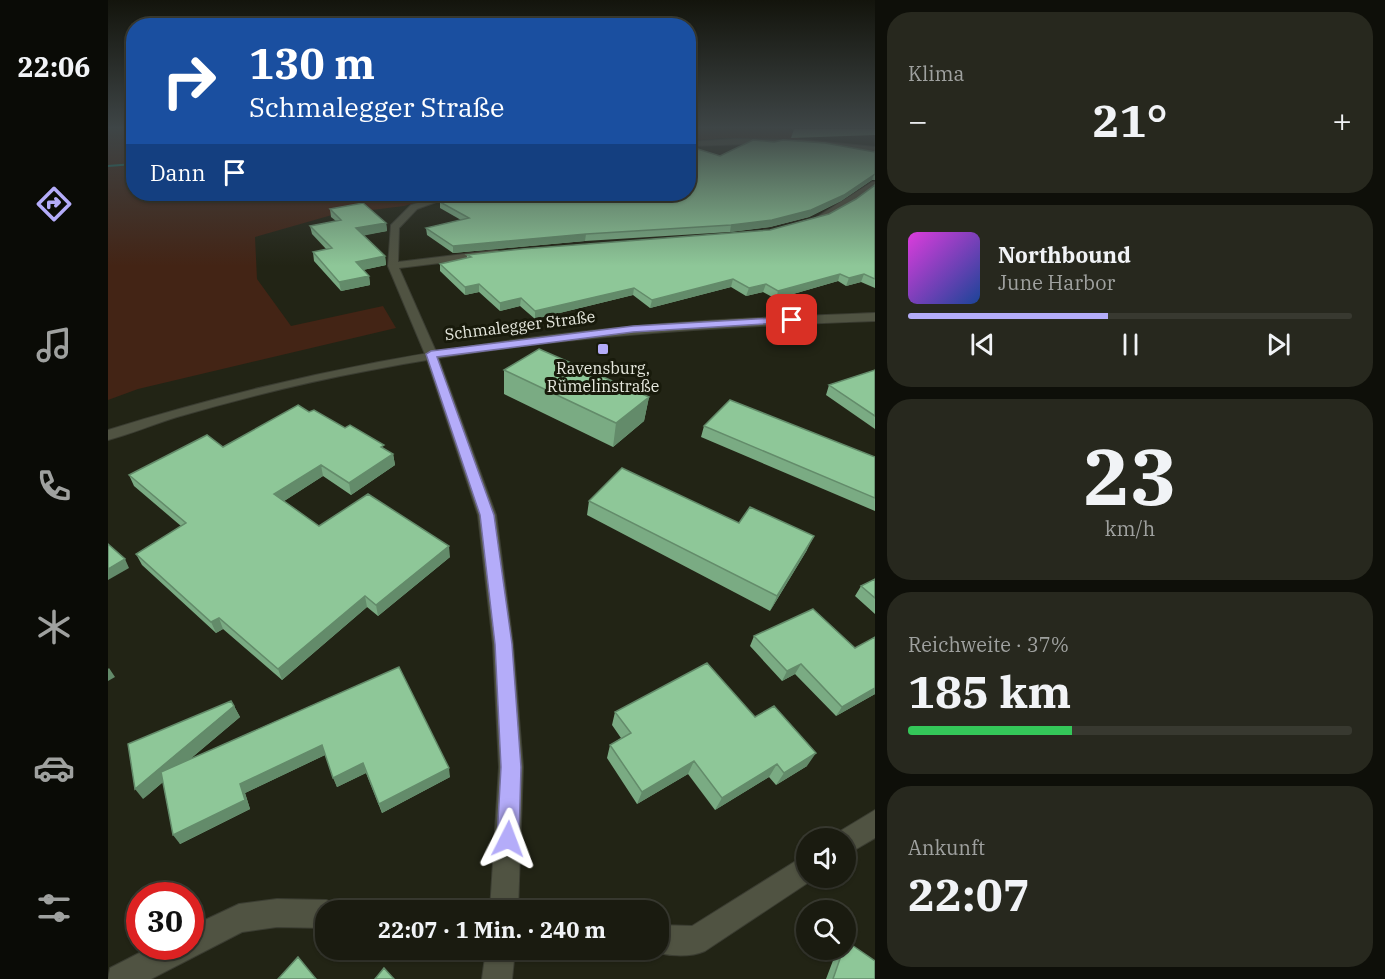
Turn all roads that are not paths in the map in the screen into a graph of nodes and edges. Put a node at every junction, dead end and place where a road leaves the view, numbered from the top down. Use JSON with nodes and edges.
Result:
{"nodes":[{"id":1,"x":875,"y":184,"type":"edge"},
{"id":2,"x":432,"y":201,"type":"edge"},
{"id":3,"x":812,"y":222,"type":"edge"},
{"id":4,"x":513,"y":252,"type":"edge"},
{"id":5,"x":393,"y":266,"type":"junction"},
{"id":6,"x":875,"y":317,"type":"edge"},
{"id":7,"x":431,"y":354,"type":"junction"},
{"id":8,"x":108,"y":435,"type":"edge"},
{"id":9,"x":875,"y":823,"type":"edge"},
{"id":10,"x":856,"y":835,"type":"edge"},
{"id":11,"x":796,"y":874,"type":"edge"},
{"id":12,"x":504,"y":900,"type":"edge"},
{"id":13,"x":315,"y":914,"type":"edge"},
{"id":14,"x":204,"y":936,"type":"edge"},
{"id":15,"x":669,"y":940,"type":"edge"},
{"id":16,"x":157,"y":960,"type":"edge"},
{"id":17,"x":500,"y":960,"type":"edge"},
{"id":18,"x":121,"y":979,"type":"edge"},
{"id":19,"x":497,"y":979,"type":"edge"}],
"edges":[{"from":1,"to":3,"type":"street"},
{"from":2,"to":5,"type":"street"},
{"from":4,"to":5,"type":"street"},
{"from":5,"to":7,"type":"street"},
{"from":6,"to":7,"type":"street","name":"Schmalegger Straße"},
{"from":7,"to":8,"type":"street","name":"Schmalegger Straße"},
{"from":7,"to":12,"type":"street"},
{"from":9,"to":10,"type":"street"},
{"from":11,"to":15,"type":"street"},
{"from":13,"to":14,"type":"street"},
{"from":16,"to":18,"type":"street"},
{"from":17,"to":19,"type":"street"}]}
